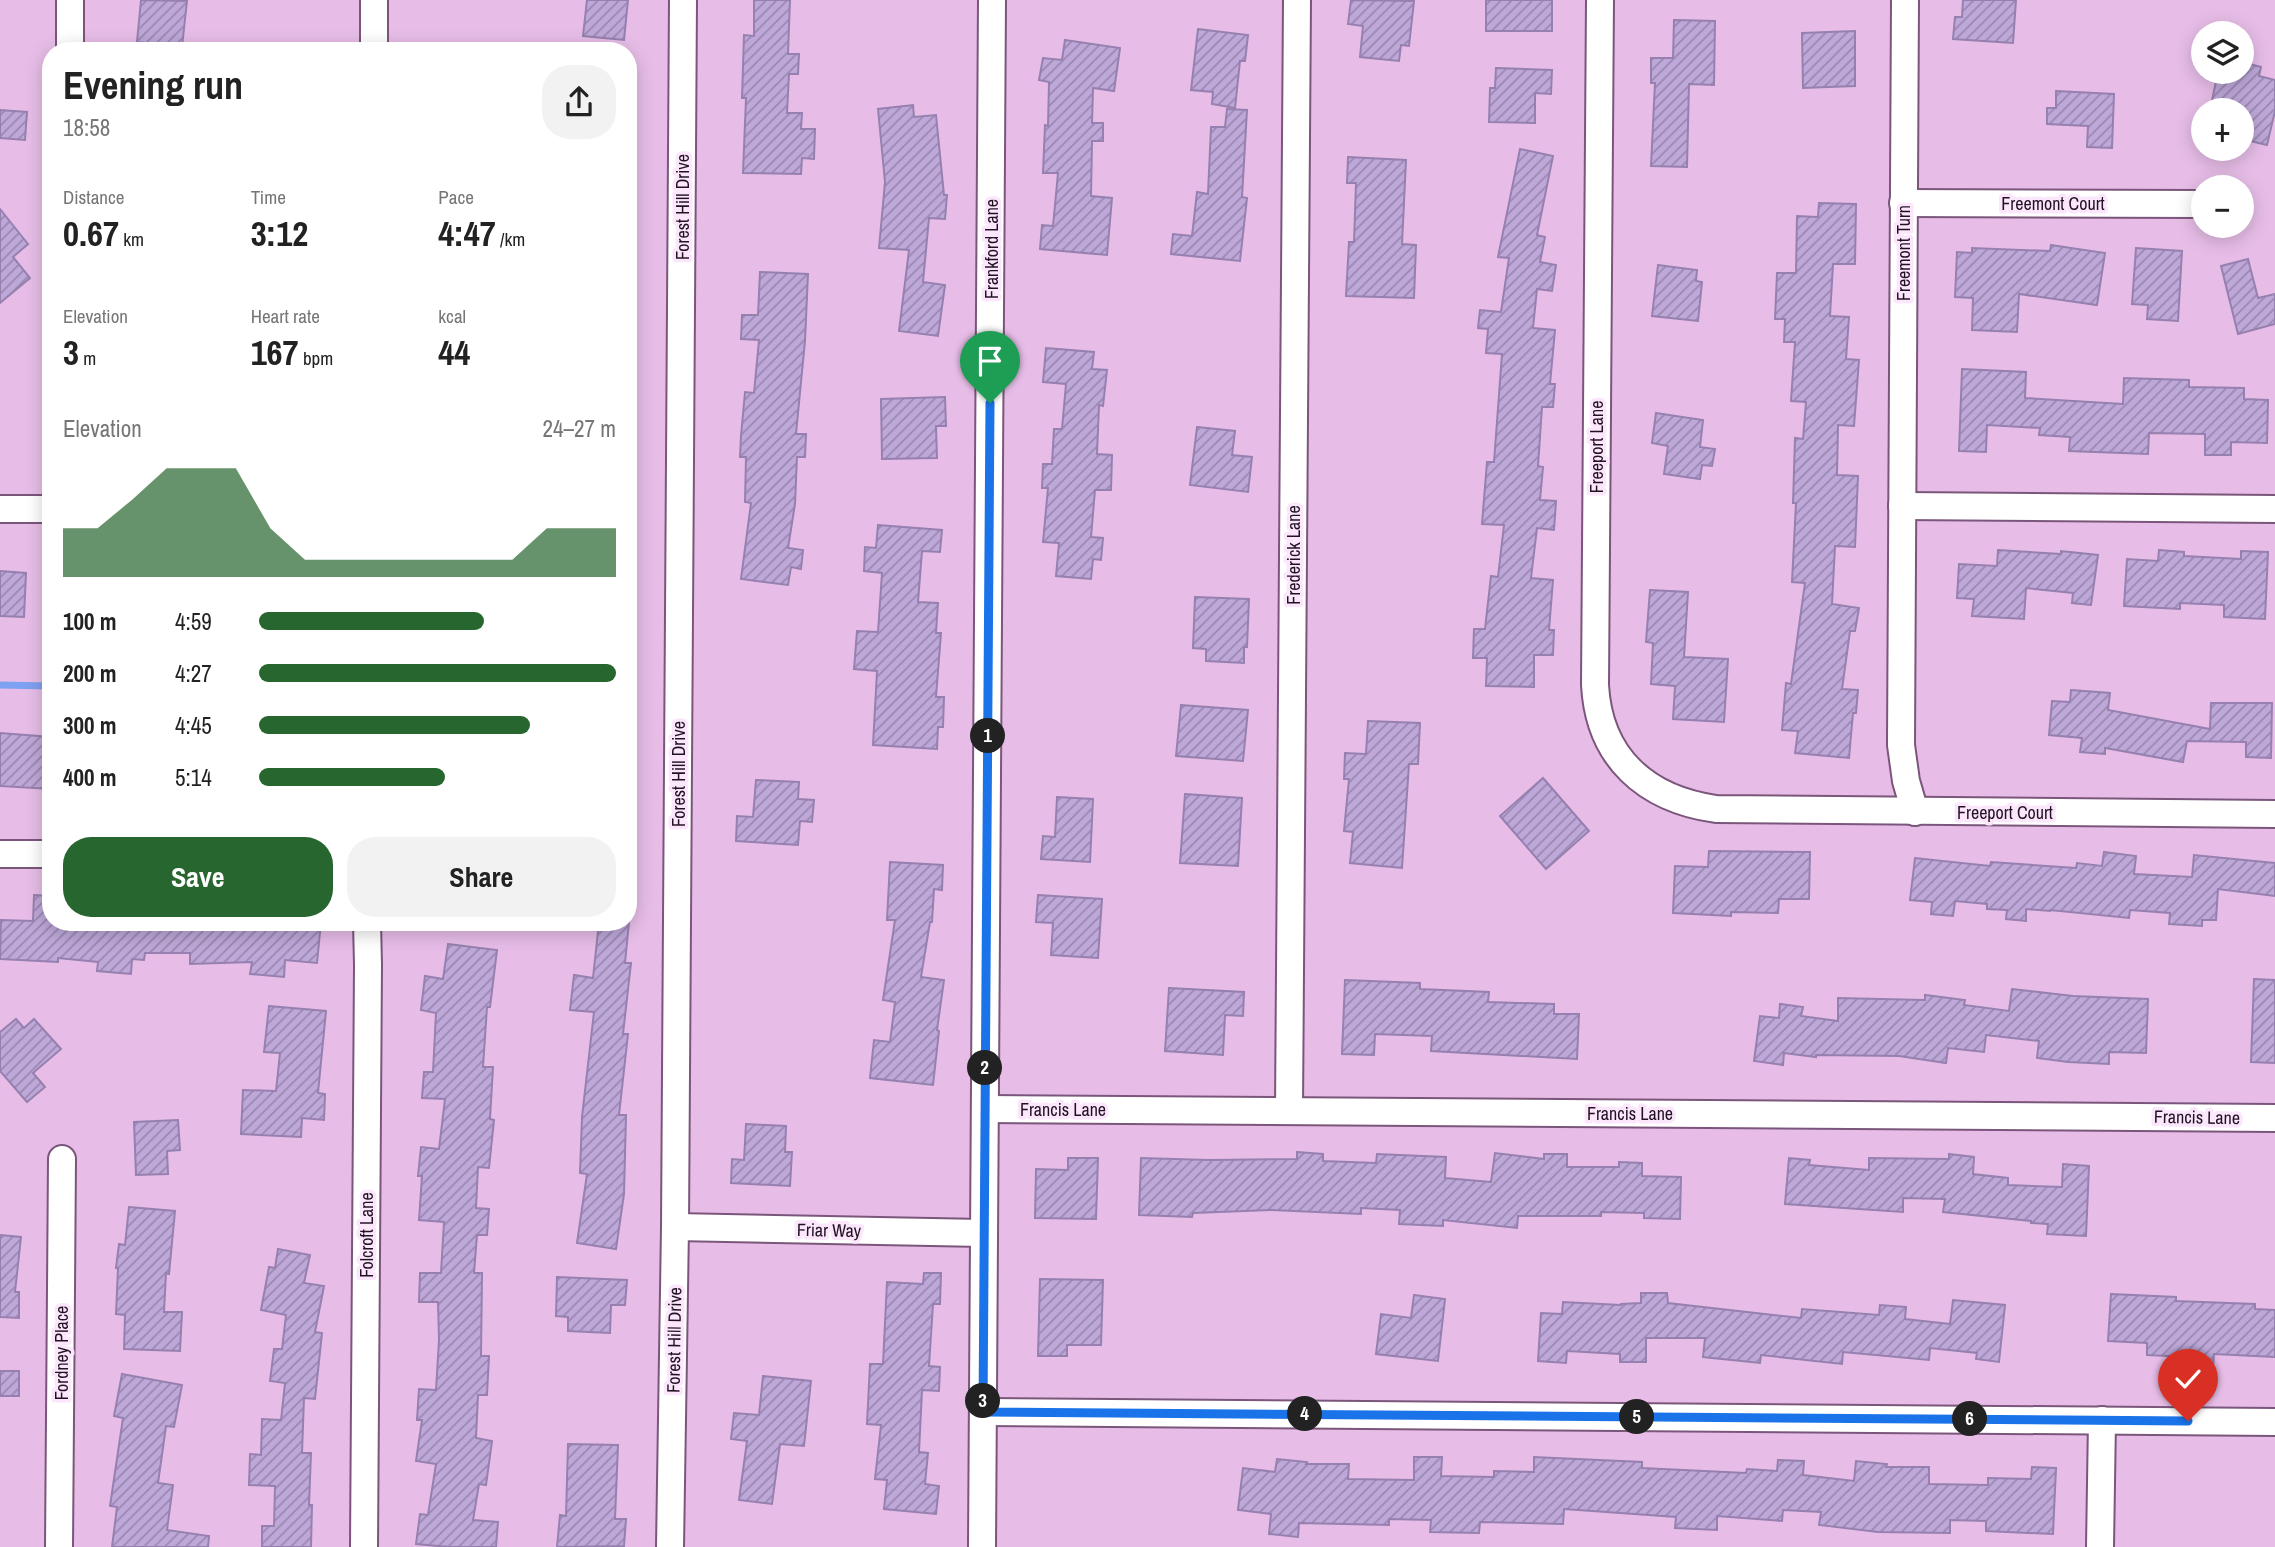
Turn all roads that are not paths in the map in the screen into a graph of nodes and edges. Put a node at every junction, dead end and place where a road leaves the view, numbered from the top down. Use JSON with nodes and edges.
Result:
{"nodes":[{"id":1,"x":70,"y":0,"type":"edge"},
{"id":2,"x":374,"y":0,"type":"edge"},
{"id":3,"x":683,"y":0,"type":"edge"},
{"id":4,"x":992,"y":0,"type":"edge"},
{"id":5,"x":1297,"y":0,"type":"edge"},
{"id":6,"x":1600,"y":0,"type":"edge"},
{"id":7,"x":1905,"y":0,"type":"edge"},
{"id":8,"x":70,"y":42,"type":"edge"},
{"id":9,"x":374,"y":42,"type":"edge"},
{"id":10,"x":1903,"y":203,"type":"junction"},
{"id":11,"x":2191,"y":204,"type":"edge"},
{"id":12,"x":1902,"y":506,"type":"junction"},
{"id":13,"x":0,"y":509,"type":"edge"},
{"id":14,"x":42,"y":509,"type":"edge"},
{"id":15,"x":2275,"y":509,"type":"edge"},
{"id":16,"x":1735,"y":810,"type":"joint"},
{"id":17,"x":1915,"y":812,"type":"junction"},
{"id":18,"x":2275,"y":814,"type":"edge"},
{"id":19,"x":0,"y":854,"type":"edge"},
{"id":20,"x":42,"y":854,"type":"edge"},
{"id":21,"x":367,"y":931,"type":"edge"},
{"id":22,"x":985,"y":1109,"type":"junction"},
{"id":23,"x":1289,"y":1110,"type":"junction"},
{"id":24,"x":2275,"y":1118,"type":"edge"},
{"id":25,"x":62,"y":1159,"type":"dead end"},
{"id":26,"x":675,"y":1227,"type":"junction"},
{"id":27,"x":983,"y":1233,"type":"junction"},
{"id":28,"x":983,"y":1412,"type":"junction"},
{"id":29,"x":2102,"y":1420,"type":"junction"},
{"id":30,"x":2275,"y":1422,"type":"edge"},
{"id":31,"x":59,"y":1547,"type":"edge"},
{"id":32,"x":364,"y":1547,"type":"edge"},
{"id":33,"x":670,"y":1547,"type":"edge"},
{"id":34,"x":982,"y":1547,"type":"edge"},
{"id":35,"x":2100,"y":1547,"type":"edge"}],
"edges":[{"from":1,"to":8,"type":"street"},
{"from":2,"to":9,"type":"street"},
{"from":3,"to":26,"type":"street","name":"Forest Hill Drive"},
{"from":4,"to":22,"type":"street","name":"Frankford Lane"},
{"from":5,"to":23,"type":"street","name":"Frederick Lane"},
{"from":6,"to":16,"type":"street","name":"Freeport Lane"},
{"from":7,"to":10,"type":"street","name":"Freemont Turn"},
{"from":10,"to":11,"type":"street","name":"Freemont Court"},
{"from":10,"to":12,"type":"street","name":"Freemont Turn"},
{"from":12,"to":15,"type":"street"},
{"from":12,"to":17,"type":"street","name":"Freemont Turn"},
{"from":13,"to":14,"type":"street"},
{"from":16,"to":17,"type":"street","name":"Freeport Court"},
{"from":17,"to":18,"type":"street","name":"Freeport Court"},
{"from":19,"to":20,"type":"street"},
{"from":21,"to":32,"type":"street","name":"Folcroft Lane"},
{"from":22,"to":23,"type":"street","name":"Francis Lane"},
{"from":22,"to":27,"type":"street","name":"Frankford Lane"},
{"from":23,"to":24,"type":"street","name":"Francis Lane"},
{"from":25,"to":31,"type":"street","name":"Fordney Place"},
{"from":26,"to":27,"type":"street","name":"Friar Way"},
{"from":26,"to":33,"type":"street","name":"Forest Hill Drive"},
{"from":27,"to":28,"type":"street","name":"Frankford Lane"},
{"from":28,"to":29,"type":"street"},
{"from":28,"to":34,"type":"street","name":"Frankford Lane"},
{"from":29,"to":30,"type":"street"},
{"from":29,"to":35,"type":"street"}]}
